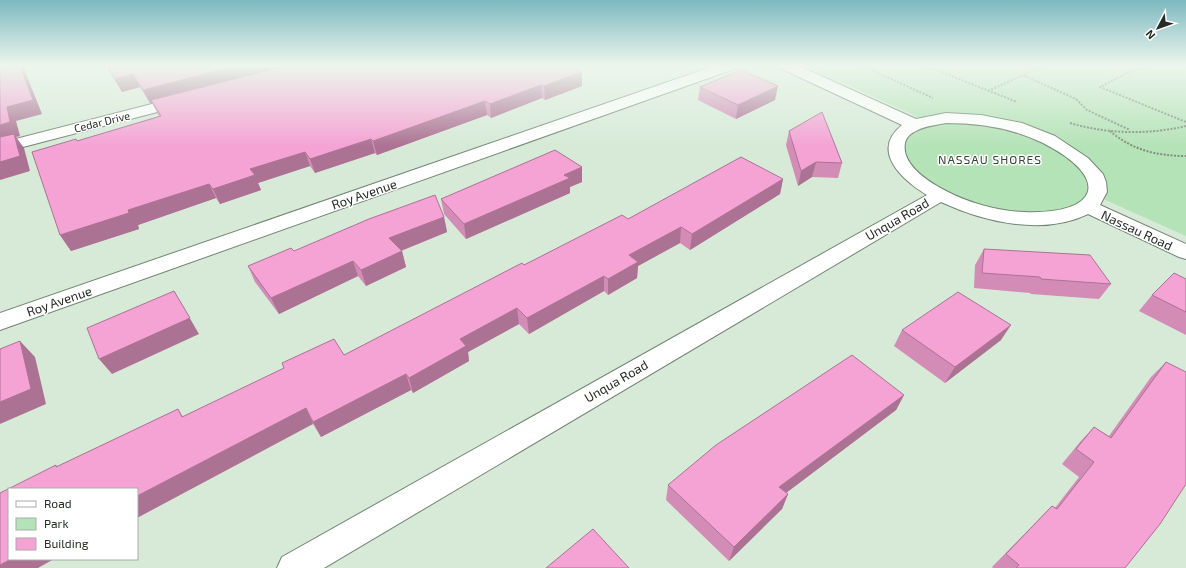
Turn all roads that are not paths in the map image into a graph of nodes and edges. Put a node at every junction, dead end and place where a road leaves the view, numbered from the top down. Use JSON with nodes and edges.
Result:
{"nodes":[{"id":1,"x":654,"y":93,"type":"edge"},
{"id":2,"x":845,"y":93,"type":"edge"},
{"id":3,"x":199,"y":98,"type":"edge"},
{"id":4,"x":913,"y":124,"type":"junction"},
{"id":5,"x":0,"y":148,"type":"edge"},
{"id":6,"x":940,"y":194,"type":"junction"},
{"id":7,"x":1088,"y":207,"type":"junction"},
{"id":8,"x":1186,"y":252,"type":"edge"},
{"id":9,"x":0,"y":322,"type":"edge"},
{"id":10,"x":293,"y":568,"type":"edge"}],
"edges":[{"from":1,"to":9,"type":"street","name":"Roy Avenue"},
{"from":2,"to":4,"type":"street"},
{"from":3,"to":5,"type":"street","name":"Cedar Drive"},
{"from":4,"to":6,"type":"street"},
{"from":4,"to":7,"type":"street"},
{"from":6,"to":7,"type":"street"},
{"from":6,"to":10,"type":"street","name":"Unqua Road"},
{"from":7,"to":8,"type":"street","name":"Nassau Road"}]}
